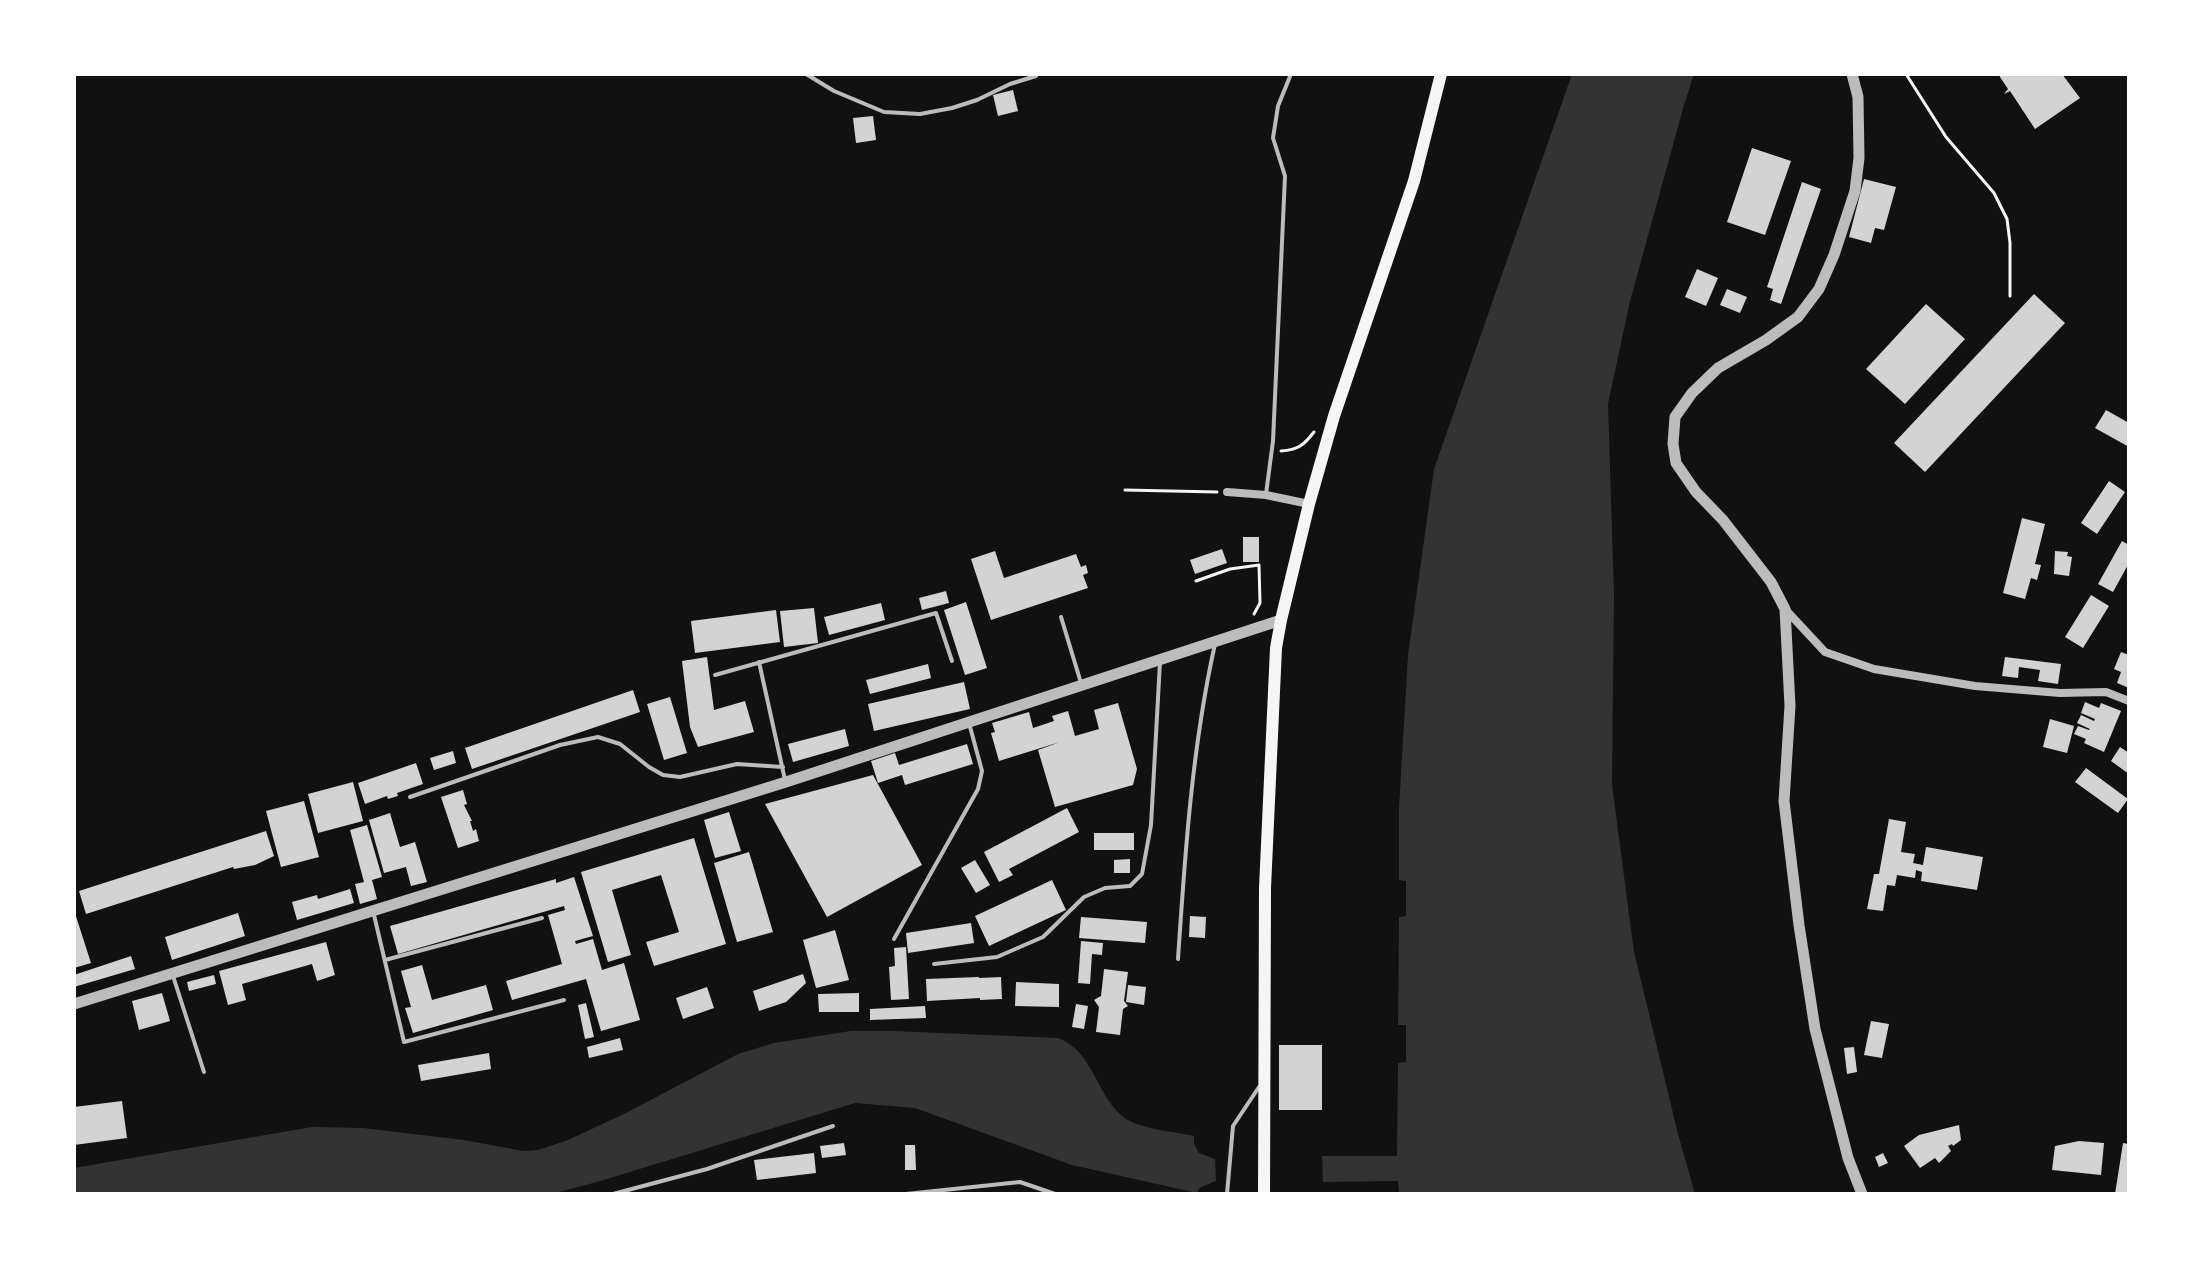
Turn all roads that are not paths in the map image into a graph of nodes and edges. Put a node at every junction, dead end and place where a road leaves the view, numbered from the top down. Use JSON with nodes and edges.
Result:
{"nodes":[{"id":1,"x":806,"y":74,"type":"edge"},
{"id":2,"x":1291,"y":74,"type":"edge"},
{"id":3,"x":1441,"y":74,"type":"edge"},
{"id":4,"x":1852,"y":74,"type":"edge"},
{"id":5,"x":1036,"y":76,"type":"edge"},
{"id":6,"x":1227,"y":492,"type":"road end"},
{"id":7,"x":1266,"y":495,"type":"junction"},
{"id":8,"x":1309,"y":504,"type":"junction"},
{"id":9,"x":1785,"y":609,"type":"junction"},
{"id":10,"x":1061,"y":617,"type":"dead end"},
{"id":11,"x":1281,"y":620,"type":"junction"},
{"id":12,"x":1215,"y":642,"type":"junction"},
{"id":13,"x":1160,"y":660,"type":"junction"},
{"id":14,"x":952,"y":661,"type":"dead end"},
{"id":15,"x":759,"y":662,"type":"junction"},
{"id":16,"x":715,"y":675,"type":"dead end"},
{"id":17,"x":1082,"y":685,"type":"junction"},
{"id":18,"x":2129,"y":701,"type":"edge"},
{"id":19,"x":968,"y":721,"type":"junction"},
{"id":20,"x":783,"y":767,"type":"junction"},
{"id":21,"x":786,"y":782,"type":"junction"},
{"id":22,"x":410,"y":797,"type":"dead end"},
{"id":23,"x":373,"y":912,"type":"junction"},
{"id":24,"x":542,"y":918,"type":"dead end"},
{"id":25,"x":894,"y":939,"type":"dead end"},
{"id":26,"x":1178,"y":959,"type":"dead end"},
{"id":27,"x":385,"y":960,"type":"junction"},
{"id":28,"x":934,"y":964,"type":"dead end"},
{"id":29,"x":172,"y":974,"type":"junction"},
{"id":30,"x":564,"y":1000,"type":"dead end"},
{"id":31,"x":74,"y":1004,"type":"edge"},
{"id":32,"x":204,"y":1072,"type":"dead end"},
{"id":33,"x":1265,"y":1078,"type":"junction"},
{"id":34,"x":833,"y":1126,"type":"dead end"},
{"id":35,"x":613,"y":1194,"type":"edge"},
{"id":36,"x":906,"y":1194,"type":"edge"},
{"id":37,"x":1055,"y":1194,"type":"edge"},
{"id":38,"x":1227,"y":1194,"type":"edge"},
{"id":39,"x":1264,"y":1194,"type":"edge"},
{"id":40,"x":1862,"y":1194,"type":"edge"}],
"edges":[{"from":1,"to":5,"type":"lane"},
{"from":2,"to":7,"type":"lane"},
{"from":3,"to":8,"type":"main road"},
{"from":4,"to":9,"type":"street"},
{"from":6,"to":7,"type":"street"},
{"from":7,"to":8,"type":"street"},
{"from":8,"to":11,"type":"main road"},
{"from":9,"to":18,"type":"street"},
{"from":9,"to":40,"type":"street"},
{"from":10,"to":17,"type":"lane"},
{"from":11,"to":12,"type":"street"},
{"from":11,"to":33,"type":"main road"},
{"from":12,"to":13,"type":"street"},
{"from":12,"to":26,"type":"lane"},
{"from":13,"to":17,"type":"street"},
{"from":13,"to":28,"type":"lane"},
{"from":14,"to":15,"type":"lane"},
{"from":15,"to":16,"type":"lane"},
{"from":15,"to":20,"type":"lane"},
{"from":17,"to":19,"type":"street"},
{"from":19,"to":21,"type":"street"},
{"from":19,"to":25,"type":"lane"},
{"from":20,"to":21,"type":"lane"},
{"from":20,"to":22,"type":"lane"},
{"from":21,"to":23,"type":"street"},
{"from":23,"to":27,"type":"lane"},
{"from":23,"to":29,"type":"street"},
{"from":24,"to":27,"type":"lane"},
{"from":27,"to":30,"type":"lane"},
{"from":29,"to":31,"type":"street"},
{"from":29,"to":32,"type":"lane"},
{"from":33,"to":38,"type":"lane"},
{"from":33,"to":39,"type":"main road"},
{"from":34,"to":35,"type":"lane"},
{"from":36,"to":37,"type":"lane"}]}
